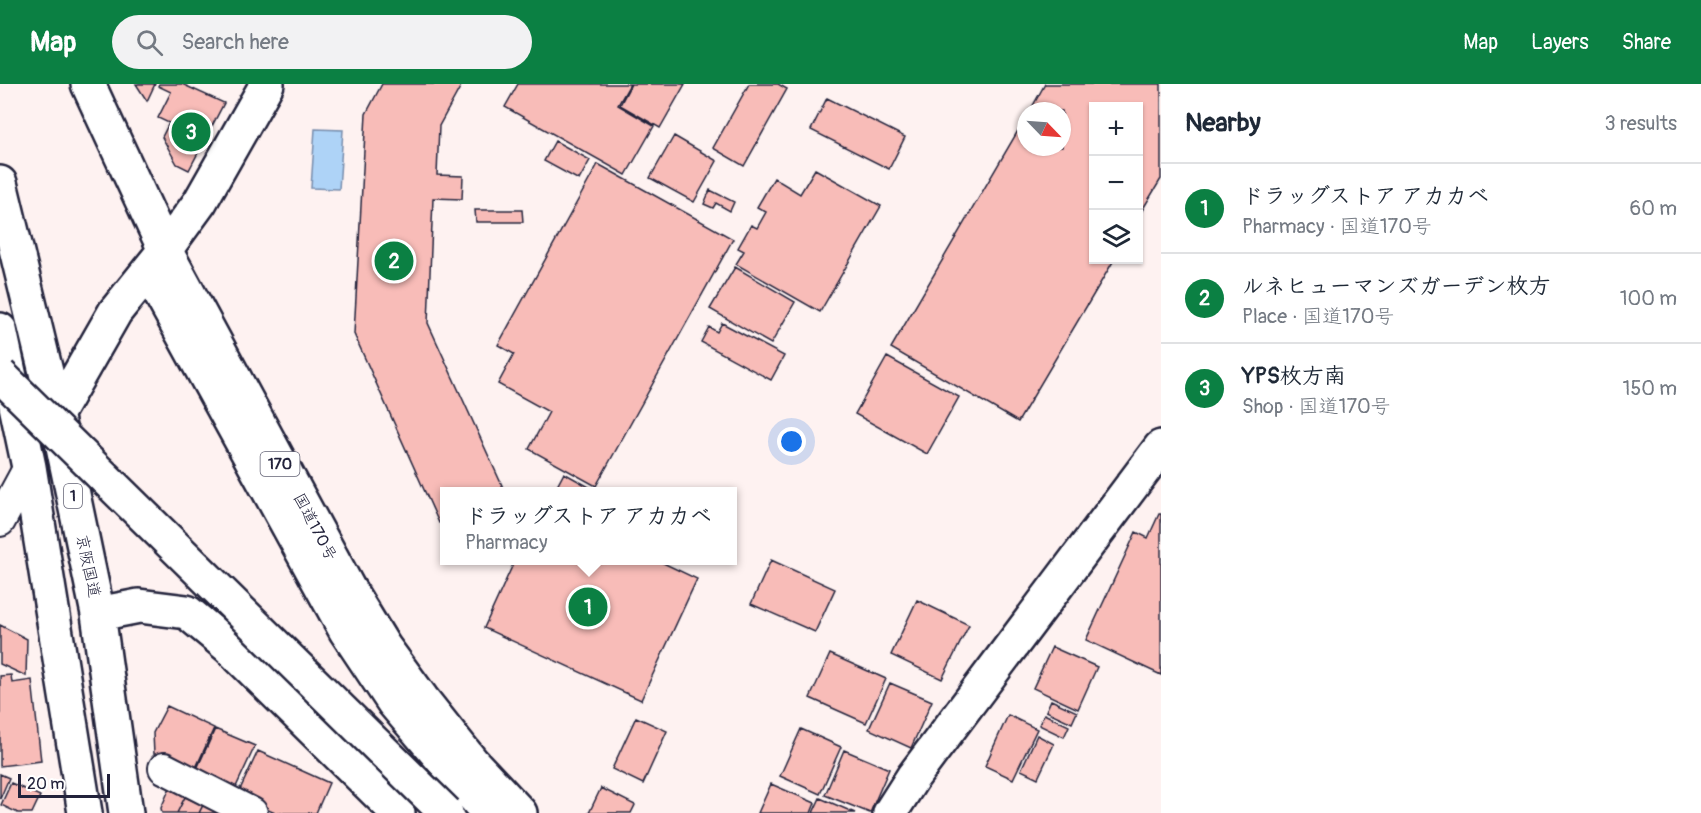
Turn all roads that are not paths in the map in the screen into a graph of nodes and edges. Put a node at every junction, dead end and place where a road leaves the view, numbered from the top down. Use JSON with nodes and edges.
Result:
{"nodes":[{"id":1,"x":88,"y":84,"type":"edge"},
{"id":2,"x":267,"y":84,"type":"edge"},
{"id":3,"x":0,"y":183,"type":"edge"},
{"id":4,"x":156,"y":260,"type":"junction"},
{"id":5,"x":0,"y":330,"type":"edge"},
{"id":6,"x":0,"y":375,"type":"edge"},
{"id":7,"x":10,"y":407,"type":"edge"},
{"id":8,"x":56,"y":413,"type":"junction"},
{"id":9,"x":1161,"y":447,"type":"edge"},
{"id":10,"x":29,"y":467,"type":"junction"},
{"id":11,"x":0,"y":521,"type":"edge"},
{"id":12,"x":98,"y":614,"type":"junction"},
{"id":13,"x":164,"y":768,"type":"dead end"},
{"id":14,"x":85,"y":813,"type":"edge"},
{"id":15,"x":126,"y":813,"type":"edge"},
{"id":16,"x":252,"y":813,"type":"edge"},
{"id":17,"x":398,"y":813,"type":"edge"},
{"id":18,"x":446,"y":813,"type":"edge"},
{"id":19,"x":488,"y":813,"type":"edge"},
{"id":20,"x":520,"y":813,"type":"edge"},
{"id":21,"x":890,"y":813,"type":"edge"}],
"edges":[{"from":1,"to":4,"type":"main road","name":"国道170号","number":"170"},
{"from":2,"to":4,"type":"main road"},
{"from":3,"to":8,"type":"main road","name":"京阪国道","number":"1"},
{"from":4,"to":8,"type":"main road"},
{"from":4,"to":19,"type":"main road","number":"170"},
{"from":4,"to":20,"type":"main road","name":"国道170号","number":"170"},
{"from":5,"to":7,"type":"main road"},
{"from":6,"to":18,"type":"main road","bridge":true},
{"from":7,"to":10,"type":"main road"},
{"from":8,"to":10,"type":"main road"},
{"from":8,"to":12,"type":"main road","name":"京阪国道","number":"1"},
{"from":9,"to":21,"type":"main road"},
{"from":10,"to":11,"type":"street"},
{"from":10,"to":14,"type":"main road"},
{"from":12,"to":15,"type":"main road","name":"京阪国道","number":"1"},
{"from":12,"to":17,"type":"main road"},
{"from":13,"to":16,"type":"street"}]}
